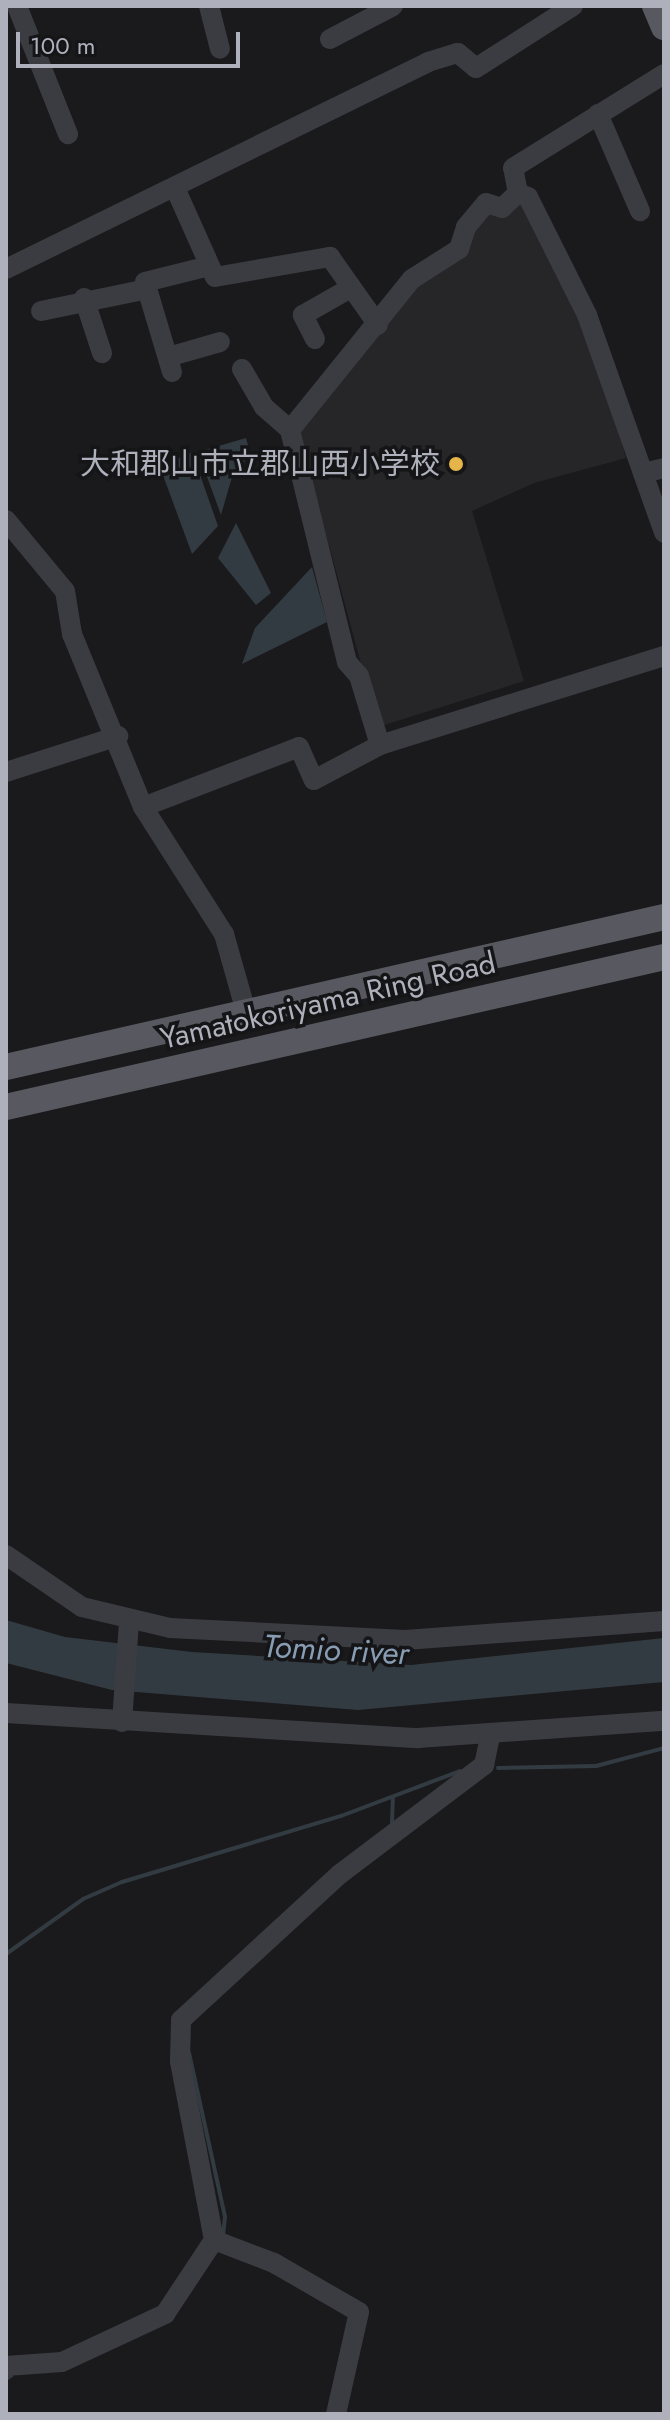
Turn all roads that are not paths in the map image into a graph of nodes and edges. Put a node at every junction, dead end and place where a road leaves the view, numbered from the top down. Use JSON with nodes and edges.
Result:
{"nodes":[{"id":1,"x":17,"y":6,"type":"edge"},
{"id":2,"x":209,"y":6,"type":"edge"},
{"id":3,"x":393,"y":6,"type":"edge"},
{"id":4,"x":573,"y":6,"type":"edge"},
{"id":5,"x":655,"y":6,"type":"edge"},
{"id":6,"x":664,"y":27,"type":"edge"},
{"id":7,"x":330,"y":39,"type":"dead end"},
{"id":8,"x":220,"y":49,"type":"dead end"},
{"id":9,"x":664,"y":74,"type":"edge"},
{"id":10,"x":598,"y":114,"type":"junction"},
{"id":11,"x":68,"y":134,"type":"dead end"},
{"id":12,"x":176,"y":190,"type":"junction"},
{"id":13,"x":518,"y":193,"type":"junction"},
{"id":14,"x":640,"y":211,"type":"dead end"},
{"id":15,"x":205,"y":267,"type":"junction"},
{"id":16,"x":6,"y":269,"type":"edge"},
{"id":17,"x":147,"y":289,"type":"junction"},
{"id":18,"x":347,"y":290,"type":"junction"},
{"id":19,"x":84,"y":298,"type":"junction"},
{"id":20,"x":41,"y":311,"type":"dead end"},
{"id":21,"x":378,"y":325,"type":"junction"},
{"id":22,"x":315,"y":339,"type":"dead end"},
{"id":23,"x":220,"y":342,"type":"dead end"},
{"id":24,"x":102,"y":353,"type":"dead end"},
{"id":25,"x":242,"y":369,"type":"dead end"},
{"id":26,"x":290,"y":430,"type":"junction"},
{"id":27,"x":664,"y":468,"type":"edge"},
{"id":28,"x":643,"y":473,"type":"junction"},
{"id":29,"x":6,"y":520,"type":"edge"},
{"id":30,"x":664,"y":533,"type":"edge"},
{"id":31,"x":664,"y":656,"type":"edge"},
{"id":32,"x":118,"y":736,"type":"junction"},
{"id":33,"x":380,"y":745,"type":"junction"},
{"id":34,"x":6,"y":772,"type":"edge"},
{"id":35,"x":143,"y":807,"type":"junction"},
{"id":36,"x":664,"y":917,"type":"edge"},
{"id":37,"x":664,"y":957,"type":"edge"},
{"id":38,"x":246,"y":1012,"type":"junction"},
{"id":39,"x":6,"y":1067,"type":"edge"},
{"id":40,"x":6,"y":1107,"type":"edge"},
{"id":41,"x":6,"y":1555,"type":"edge"},
{"id":42,"x":664,"y":1621,"type":"edge"},
{"id":43,"x":129,"y":1623,"type":"junction"},
{"id":44,"x":11,"y":1711,"type":"edge"},
{"id":45,"x":123,"y":1711,"type":"junction"},
{"id":46,"x":664,"y":1721,"type":"edge"},
{"id":47,"x":491,"y":1733,"type":"junction"},
{"id":48,"x":214,"y":2240,"type":"junction"},
{"id":49,"x":6,"y":2366,"type":"edge"},
{"id":50,"x":336,"y":2414,"type":"edge"}],
"edges":[{"from":1,"to":11,"type":"street"},
{"from":2,"to":8,"type":"street"},
{"from":3,"to":7,"type":"street"},
{"from":4,"to":12,"type":"street"},
{"from":5,"to":6,"type":"main road"},
{"from":9,"to":10,"type":"street"},
{"from":10,"to":13,"type":"street"},
{"from":10,"to":14,"type":"street"},
{"from":12,"to":15,"type":"street"},
{"from":12,"to":16,"type":"street"},
{"from":13,"to":21,"type":"street"},
{"from":13,"to":28,"type":"street"},
{"from":15,"to":17,"type":"street"},
{"from":15,"to":18,"type":"street"},
{"from":17,"to":19,"type":"street"},
{"from":17,"to":23,"type":"street"},
{"from":18,"to":21,"type":"street"},
{"from":18,"to":22,"type":"street"},
{"from":19,"to":20,"type":"street"},
{"from":19,"to":24,"type":"street"},
{"from":21,"to":26,"type":"street"},
{"from":25,"to":26,"type":"street"},
{"from":26,"to":33,"type":"street"},
{"from":27,"to":28,"type":"street"},
{"from":28,"to":30,"type":"street"},
{"from":29,"to":32,"type":"street"},
{"from":31,"to":33,"type":"street"},
{"from":32,"to":34,"type":"street"},
{"from":32,"to":35,"type":"street"},
{"from":33,"to":35,"type":"street"},
{"from":35,"to":38,"type":"street"},
{"from":36,"to":38,"type":"main road","name":"Yamatokoriyama Ring Road"},
{"from":37,"to":40,"type":"main road","name":"Yamatokoriyama Ring Road"},
{"from":38,"to":39,"type":"main road","name":"Yamatokoriyama Ring Road"},
{"from":41,"to":43,"type":"street"},
{"from":42,"to":43,"type":"street"},
{"from":43,"to":45,"type":"street"},
{"from":44,"to":45,"type":"street"},
{"from":45,"to":47,"type":"street"},
{"from":46,"to":47,"type":"street"},
{"from":47,"to":48,"type":"street"},
{"from":48,"to":49,"type":"street"},
{"from":48,"to":50,"type":"street"}]}
